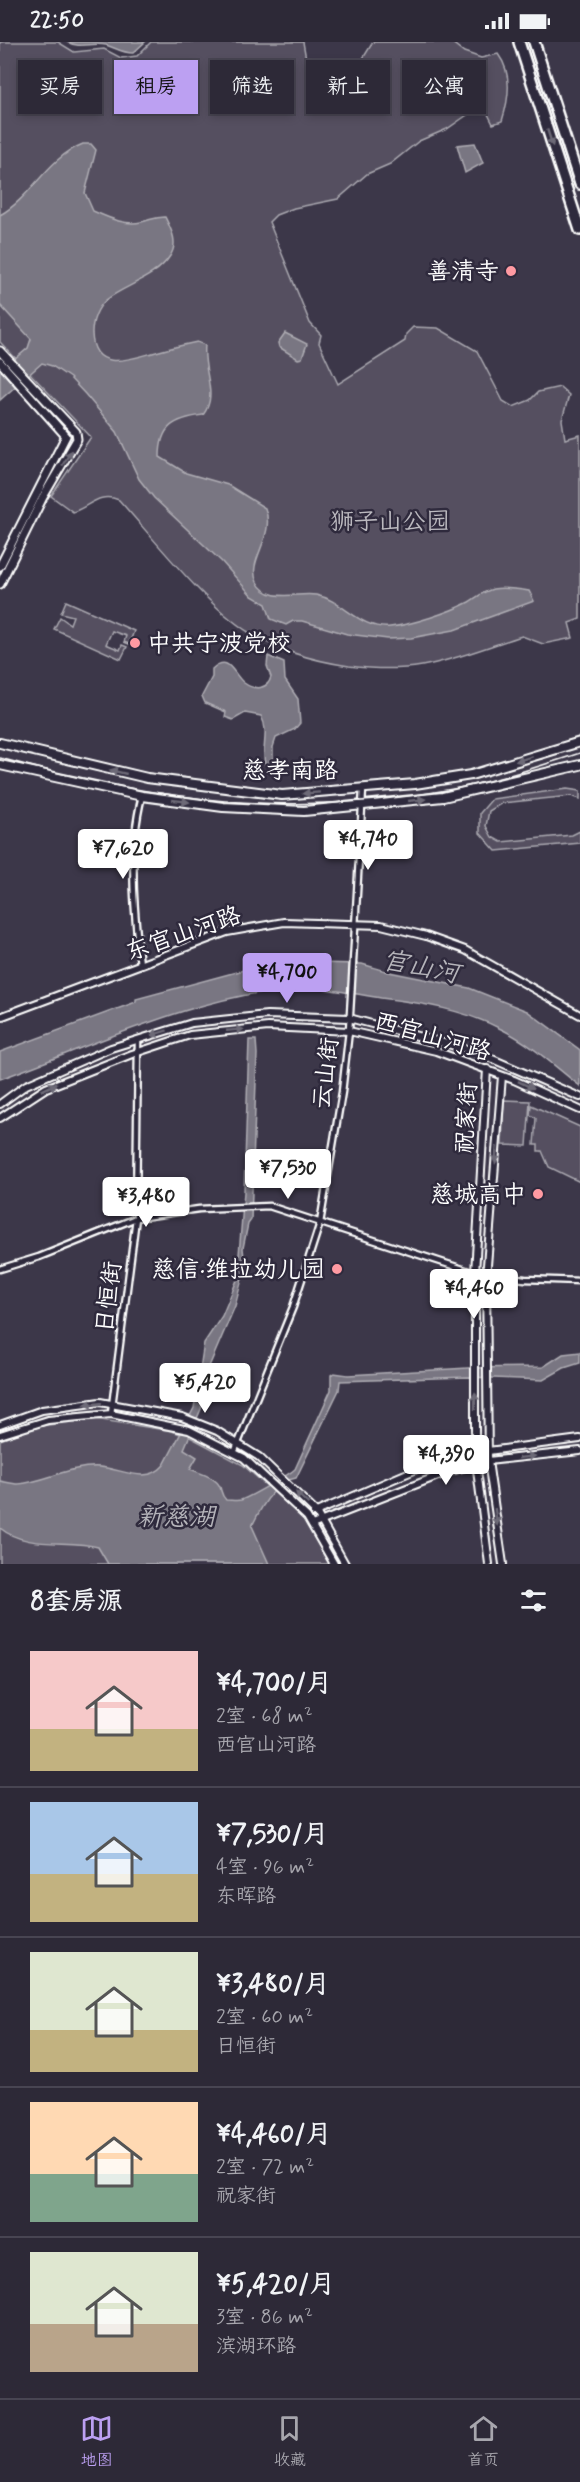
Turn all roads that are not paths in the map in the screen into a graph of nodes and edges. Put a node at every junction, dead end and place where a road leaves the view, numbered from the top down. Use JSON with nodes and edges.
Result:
{"nodes":[{"id":1,"x":519,"y":42,"type":"edge"},
{"id":2,"x":534,"y":42,"type":"edge"},
{"id":3,"x":580,"y":184,"type":"edge"},
{"id":4,"x":580,"y":230,"type":"edge"},
{"id":5,"x":0,"y":351,"type":"edge"},
{"id":6,"x":0,"y":362,"type":"edge"},
{"id":7,"x":5,"y":558,"type":"edge"},
{"id":8,"x":0,"y":566,"type":"edge"},
{"id":9,"x":0,"y":584,"type":"edge"},
{"id":10,"x":580,"y":742,"type":"edge"},
{"id":11,"x":0,"y":743,"type":"edge"},
{"id":12,"x":0,"y":765,"type":"edge"},
{"id":13,"x":580,"y":765,"type":"edge"},
{"id":14,"x":363,"y":789,"type":"junction"},
{"id":15,"x":142,"y":796,"type":"junction"},
{"id":16,"x":361,"y":805,"type":"junction"},
{"id":17,"x":354,"y":924,"type":"junction"},
{"id":18,"x":140,"y":965,"type":"junction"},
{"id":19,"x":580,"y":1015,"type":"edge"},
{"id":20,"x":0,"y":1017,"type":"edge"},
{"id":21,"x":349,"y":1018,"type":"junction"},
{"id":22,"x":349,"y":1031,"type":"junction"},
{"id":23,"x":138,"y":1040,"type":"junction"},
{"id":24,"x":138,"y":1052,"type":"junction"},
{"id":25,"x":487,"y":1069,"type":"junction"},
{"id":26,"x":502,"y":1076,"type":"junction"},
{"id":27,"x":580,"y":1097,"type":"edge"},
{"id":28,"x":0,"y":1104,"type":"edge"},
{"id":29,"x":580,"y":1110,"type":"edge"},
{"id":30,"x":0,"y":1118,"type":"edge"},
{"id":31,"x":136,"y":1218,"type":"junction"},
{"id":32,"x":320,"y":1223,"type":"junction"},
{"id":33,"x":0,"y":1269,"type":"edge"},
{"id":34,"x":475,"y":1273,"type":"junction"},
{"id":35,"x":486,"y":1274,"type":"junction"},
{"id":36,"x":580,"y":1281,"type":"edge"},
{"id":37,"x":113,"y":1404,"type":"junction"},
{"id":38,"x":111,"y":1414,"type":"junction"},
{"id":39,"x":0,"y":1425,"type":"edge"},
{"id":40,"x":0,"y":1435,"type":"edge"},
{"id":41,"x":580,"y":1439,"type":"edge"},
{"id":42,"x":239,"y":1443,"type":"junction"},
{"id":43,"x":488,"y":1451,"type":"junction"},
{"id":44,"x":580,"y":1451,"type":"edge"},
{"id":45,"x":234,"y":1453,"type":"junction"},
{"id":46,"x":475,"y":1454,"type":"junction"},
{"id":47,"x":488,"y":1461,"type":"junction"},
{"id":48,"x":476,"y":1464,"type":"junction"},
{"id":49,"x":316,"y":1512,"type":"junction"},
{"id":50,"x":307,"y":1516,"type":"junction"},
{"id":51,"x":323,"y":1521,"type":"junction"},
{"id":52,"x":312,"y":1526,"type":"junction"},
{"id":53,"x":334,"y":1564,"type":"edge"},
{"id":54,"x":345,"y":1564,"type":"edge"},
{"id":55,"x":489,"y":1564,"type":"edge"},
{"id":56,"x":503,"y":1564,"type":"edge"}],
"edges":[{"from":1,"to":4,"type":"highway","one_way":true},
{"from":2,"to":3,"type":"highway"},
{"from":7,"to":5,"type":"main road","one_way":true},
{"from":6,"to":7,"type":"main road"},
{"from":7,"to":8,"type":"main road"},
{"from":7,"to":9,"type":"main road"},
{"from":10,"to":14,"type":"main road","name":"慈孝南路","one_way":true},
{"from":14,"to":11,"type":"main road","name":"慈孝南路","one_way":true},
{"from":12,"to":15,"type":"main road","name":"慈孝南路"},
{"from":16,"to":13,"type":"main road","name":"慈孝南路","one_way":true},
{"from":14,"to":16,"type":"street","name":"云山街"},
{"from":15,"to":16,"type":"main road","name":"慈孝南路","one_way":true},
{"from":15,"to":18,"type":"street"},
{"from":16,"to":17,"type":"street","name":"云山街"},
{"from":17,"to":18,"type":"street","name":"东官山河路"},
{"from":17,"to":19,"type":"street","name":"东官山河路"},
{"from":17,"to":21,"type":"street","name":"云山街"},
{"from":18,"to":20,"type":"street","name":"东官山河路"},
{"from":21,"to":22,"type":"street","name":"云山街"},
{"from":21,"to":23,"type":"street","name":"西官山河路","one_way":true},
{"from":21,"to":27,"type":"street","name":"西官山河路"},
{"from":24,"to":22,"type":"street","name":"西官山河路","one_way":true},
{"from":22,"to":25,"type":"street","name":"西官山河路"},
{"from":22,"to":32,"type":"street","name":"云山街"},
{"from":23,"to":24,"type":"street","name":"日恒街"},
{"from":23,"to":28,"type":"street","name":"西官山河路"},
{"from":30,"to":24,"type":"street","name":"西官山河路","one_way":true},
{"from":24,"to":31,"type":"street","name":"日恒街"},
{"from":25,"to":26,"type":"street","name":"西官山河路"},
{"from":25,"to":34,"type":"street","name":"祝家街"},
{"from":26,"to":29,"type":"street","name":"西官山河路","one_way":true},
{"from":26,"to":35,"type":"street","name":"祝家街","one_way":true},
{"from":31,"to":32,"type":"street"},
{"from":31,"to":33,"type":"street"},
{"from":31,"to":37,"type":"street","name":"日恒街"},
{"from":32,"to":34,"type":"street"},
{"from":32,"to":42,"type":"street","name":"云山街"},
{"from":34,"to":35,"type":"street"},
{"from":46,"to":34,"type":"street","name":"祝家街","one_way":true},
{"from":35,"to":36,"type":"street"},
{"from":35,"to":43,"type":"street","name":"祝家街"},
{"from":37,"to":38,"type":"street","name":"日恒街"},
{"from":37,"to":39,"type":"street","one_way":true},
{"from":37,"to":42,"type":"street"},
{"from":38,"to":40,"type":"street"},
{"from":38,"to":45,"type":"street"},
{"from":41,"to":43,"type":"street"},
{"from":42,"to":45,"type":"street","name":"云山街"},
{"from":49,"to":42,"type":"street","one_way":true},
{"from":43,"to":46,"type":"street"},
{"from":43,"to":47,"type":"street","name":"祝家街"},
{"from":47,"to":44,"type":"street","one_way":true},
{"from":45,"to":50,"type":"street"},
{"from":46,"to":48,"type":"street","name":"祝家街"},
{"from":46,"to":49,"type":"street"},
{"from":47,"to":48,"type":"street"},
{"from":47,"to":56,"type":"street","name":"祝家街","one_way":true},
{"from":48,"to":51,"type":"street"},
{"from":48,"to":55,"type":"street","name":"祝家街"},
{"from":49,"to":50,"type":"street"},
{"from":49,"to":51,"type":"street"},
{"from":50,"to":52,"type":"street"},
{"from":51,"to":52,"type":"street"},
{"from":51,"to":54,"type":"street"},
{"from":52,"to":53,"type":"street"}]}
